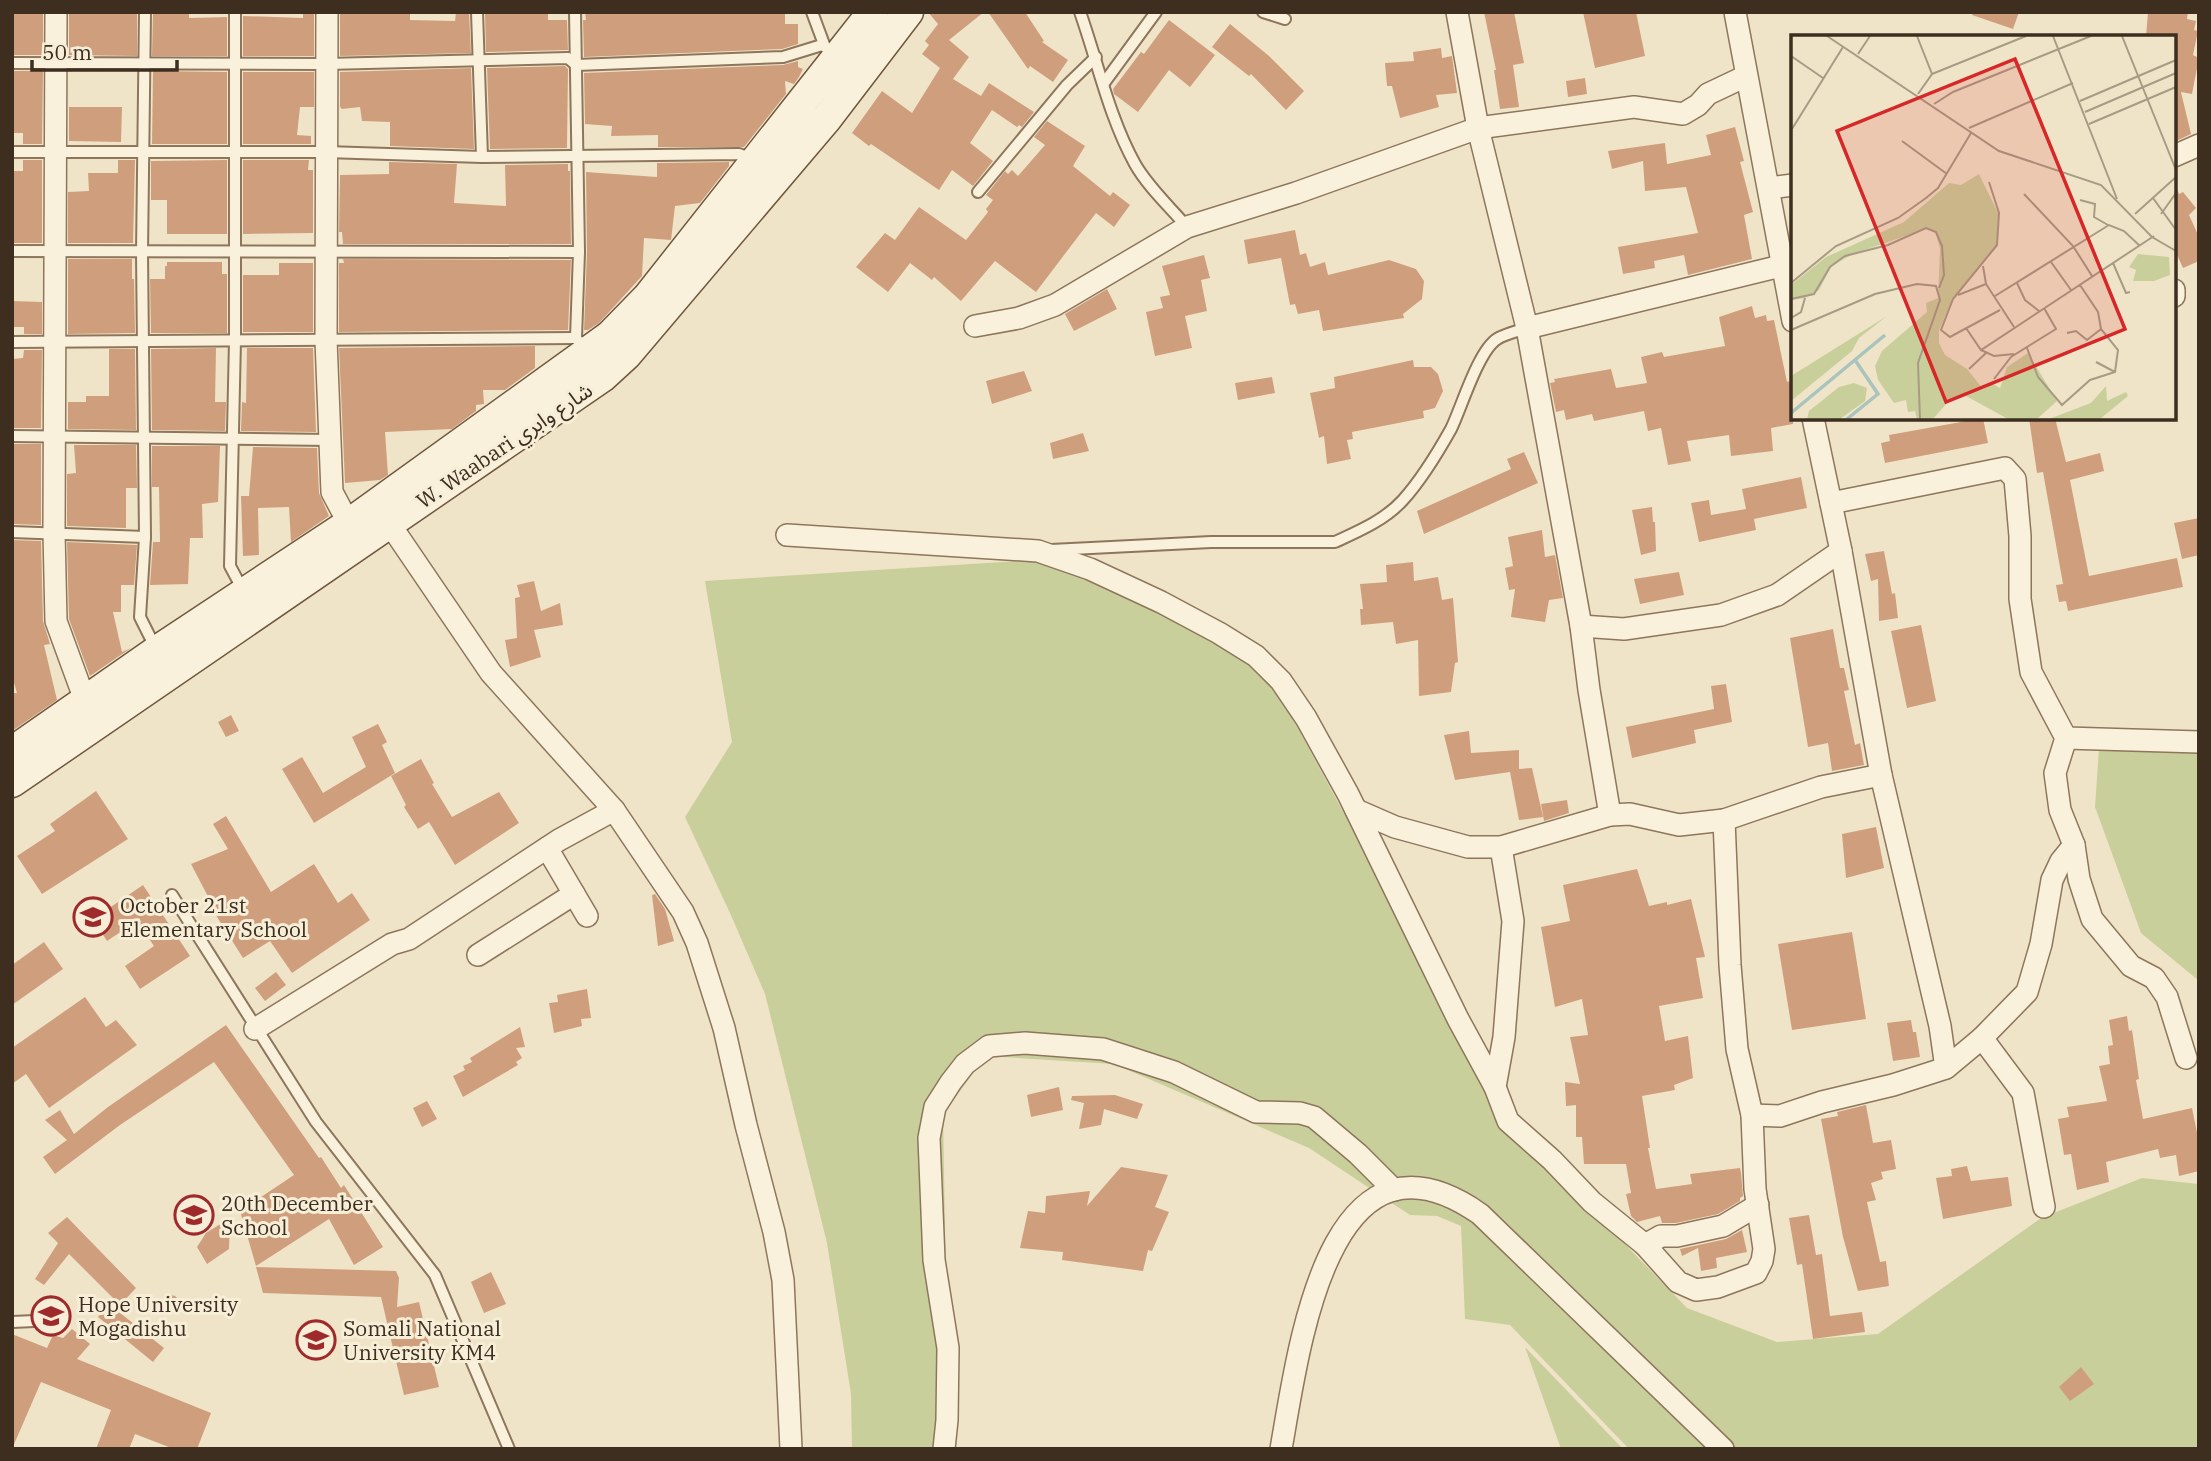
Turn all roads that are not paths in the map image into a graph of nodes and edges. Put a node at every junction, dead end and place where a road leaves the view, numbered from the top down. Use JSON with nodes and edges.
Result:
{"nodes":[{"id":1,"x":56,"y":12,"type":"edge"},
{"id":2,"x":145,"y":12,"type":"edge"},
{"id":3,"x":235,"y":12,"type":"edge"},
{"id":4,"x":327,"y":12,"type":"edge"},
{"id":5,"x":477,"y":12,"type":"edge"},
{"id":6,"x":575,"y":12,"type":"edge"},
{"id":7,"x":812,"y":12,"type":"edge"},
{"id":8,"x":873,"y":12,"type":"edge"},
{"id":9,"x":908,"y":12,"type":"edge"},
{"id":10,"x":1080,"y":12,"type":"edge"},
{"id":11,"x":1156,"y":12,"type":"edge"},
{"id":12,"x":1263,"y":12,"type":"edge"},
{"id":13,"x":1457,"y":12,"type":"edge"},
{"id":14,"x":1735,"y":12,"type":"edge"},
{"id":15,"x":1285,"y":19,"type":"dead end"},
{"id":16,"x":830,"y":52,"type":"junction"},
{"id":17,"x":1096,"y":57,"type":"junction"},
{"id":18,"x":477,"y":60,"type":"junction"},
{"id":19,"x":55,"y":62,"type":"junction"},
{"id":20,"x":12,"y":63,"type":"edge"},
{"id":21,"x":144,"y":64,"type":"junction"},
{"id":22,"x":235,"y":64,"type":"junction"},
{"id":23,"x":326,"y":64,"type":"junction"},
{"id":24,"x":576,"y":65,"type":"junction"},
{"id":25,"x":1746,"y":76,"type":"junction"},
{"id":26,"x":1104,"y":83,"type":"junction"},
{"id":27,"x":1478,"y":128,"type":"junction"},
{"id":28,"x":2199,"y":145,"type":"edge"},
{"id":29,"x":12,"y":152,"type":"edge"},
{"id":30,"x":55,"y":152,"type":"junction"},
{"id":31,"x":235,"y":152,"type":"junction"},
{"id":32,"x":326,"y":152,"type":"junction"},
{"id":33,"x":145,"y":153,"type":"junction"},
{"id":34,"x":2176,"y":155,"type":"edge"},
{"id":35,"x":576,"y":156,"type":"junction"},
{"id":36,"x":482,"y":158,"type":"junction"},
{"id":37,"x":756,"y":160,"type":"junction"},
{"id":38,"x":1791,"y":185,"type":"edge"},
{"id":39,"x":1769,"y":188,"type":"junction"},
{"id":40,"x":978,"y":192,"type":"dead end"},
{"id":41,"x":1187,"y":227,"type":"junction"},
{"id":42,"x":12,"y":251,"type":"edge"},
{"id":43,"x":55,"y":251,"type":"junction"},
{"id":44,"x":234,"y":251,"type":"junction"},
{"id":45,"x":326,"y":251,"type":"junction"},
{"id":46,"x":579,"y":252,"type":"junction"},
{"id":47,"x":142,"y":253,"type":"junction"},
{"id":48,"x":1781,"y":266,"type":"junction"},
{"id":49,"x":1791,"y":312,"type":"edge"},
{"id":50,"x":975,"y":326,"type":"dead end"},
{"id":51,"x":1527,"y":328,"type":"junction"},
{"id":52,"x":235,"y":340,"type":"junction"},
{"id":53,"x":326,"y":340,"type":"junction"},
{"id":54,"x":145,"y":341,"type":"junction"},
{"id":55,"x":12,"y":342,"type":"edge"},
{"id":56,"x":54,"y":342,"type":"junction"},
{"id":57,"x":582,"y":346,"type":"junction"},
{"id":58,"x":1813,"y":420,"type":"edge"},
{"id":59,"x":12,"y":436,"type":"edge"},
{"id":60,"x":54,"y":436,"type":"junction"},
{"id":61,"x":144,"y":438,"type":"junction"},
{"id":62,"x":233,"y":439,"type":"junction"},
{"id":63,"x":330,"y":440,"type":"junction"},
{"id":64,"x":1831,"y":503,"type":"junction"},
{"id":65,"x":389,"y":523,"type":"junction"},
{"id":66,"x":349,"y":524,"type":"junction"},
{"id":67,"x":12,"y":532,"type":"edge"},
{"id":68,"x":54,"y":532,"type":"junction"},
{"id":69,"x":787,"y":535,"type":"dead end"},
{"id":70,"x":145,"y":537,"type":"junction"},
{"id":71,"x":1038,"y":551,"type":"junction"},
{"id":72,"x":1841,"y":551,"type":"junction"},
{"id":73,"x":245,"y":595,"type":"junction"},
{"id":74,"x":1581,"y":626,"type":"junction"},
{"id":75,"x":157,"y":651,"type":"junction"},
{"id":76,"x":86,"y":703,"type":"junction"},
{"id":77,"x":2066,"y":738,"type":"junction"},
{"id":78,"x":2199,"y":742,"type":"edge"},
{"id":79,"x":12,"y":752,"type":"edge"},
{"id":80,"x":1881,"y":775,"type":"junction"},
{"id":81,"x":12,"y":782,"type":"edge"},
{"id":82,"x":614,"y":810,"type":"junction"},
{"id":83,"x":1356,"y":810,"type":"junction"},
{"id":84,"x":1610,"y":815,"type":"junction"},
{"id":85,"x":1724,"y":820,"type":"junction"},
{"id":86,"x":2074,"y":845,"type":"junction"},
{"id":87,"x":1501,"y":847,"type":"junction"},
{"id":88,"x":547,"y":848,"type":"junction"},
{"id":89,"x":574,"y":894,"type":"junction"},
{"id":90,"x":172,"y":895,"type":"dead end"},
{"id":91,"x":587,"y":916,"type":"dead end"},
{"id":92,"x":478,"y":955,"type":"dead end"},
{"id":93,"x":255,"y":1029,"type":"junction"},
{"id":94,"x":1982,"y":1038,"type":"junction"},
{"id":95,"x":2186,"y":1058,"type":"dead end"},
{"id":96,"x":1946,"y":1068,"type":"junction"},
{"id":97,"x":1495,"y":1087,"type":"junction"},
{"id":98,"x":1752,"y":1115,"type":"junction"},
{"id":99,"x":1394,"y":1190,"type":"junction"},
{"id":100,"x":1758,"y":1205,"type":"junction"},
{"id":101,"x":2044,"y":1207,"type":"dead end"},
{"id":102,"x":1645,"y":1245,"type":"junction"},
{"id":103,"x":57,"y":1320,"type":"dead end"},
{"id":104,"x":12,"y":1322,"type":"edge"},
{"id":105,"x":509,"y":1449,"type":"edge"},
{"id":106,"x":791,"y":1449,"type":"edge"},
{"id":107,"x":944,"y":1449,"type":"edge"},
{"id":108,"x":1281,"y":1449,"type":"edge"},
{"id":109,"x":1723,"y":1449,"type":"edge"}],
"edges":[{"from":1,"to":19,"type":"street"},
{"from":2,"to":21,"type":"lane"},
{"from":3,"to":22,"type":"lane"},
{"from":4,"to":23,"type":"street"},
{"from":5,"to":18,"type":"lane"},
{"from":6,"to":24,"type":"lane"},
{"from":7,"to":16,"type":"lane"},
{"from":8,"to":16,"type":"main road","name":"W. Waabari شارع وابري"},
{"from":9,"to":65,"type":"main road","name":"W. Waabari شارع وابري"},
{"from":10,"to":17,"type":"lane"},
{"from":11,"to":26,"type":"lane"},
{"from":12,"to":15,"type":"lane"},
{"from":13,"to":27,"type":"street"},
{"from":14,"to":25,"type":"street"},
{"from":16,"to":24,"type":"lane"},
{"from":16,"to":37,"type":"main road","name":"W. Waabari شارع وابري"},
{"from":17,"to":26,"type":"lane"},
{"from":17,"to":40,"type":"lane"},
{"from":18,"to":23,"type":"lane"},
{"from":18,"to":24,"type":"lane"},
{"from":18,"to":36,"type":"lane"},
{"from":19,"to":20,"type":"lane"},
{"from":19,"to":21,"type":"lane"},
{"from":19,"to":30,"type":"street"},
{"from":21,"to":22,"type":"lane"},
{"from":21,"to":33,"type":"lane"},
{"from":22,"to":23,"type":"lane"},
{"from":22,"to":31,"type":"lane"},
{"from":23,"to":32,"type":"street"},
{"from":24,"to":35,"type":"lane"},
{"from":25,"to":27,"type":"street"},
{"from":25,"to":39,"type":"street"},
{"from":26,"to":41,"type":"lane"},
{"from":27,"to":41,"type":"street"},
{"from":27,"to":51,"type":"street"},
{"from":28,"to":34,"type":"street"},
{"from":29,"to":30,"type":"lane"},
{"from":30,"to":33,"type":"lane"},
{"from":30,"to":43,"type":"street"},
{"from":31,"to":32,"type":"lane"},
{"from":31,"to":33,"type":"lane"},
{"from":31,"to":44,"type":"lane"},
{"from":32,"to":36,"type":"lane"},
{"from":32,"to":45,"type":"street"},
{"from":33,"to":47,"type":"lane"},
{"from":35,"to":36,"type":"lane"},
{"from":35,"to":37,"type":"lane"},
{"from":35,"to":46,"type":"lane"},
{"from":37,"to":57,"type":"main road","name":"W. Waabari شارع وابري"},
{"from":38,"to":39,"type":"street"},
{"from":39,"to":48,"type":"street"},
{"from":41,"to":50,"type":"street"},
{"from":42,"to":43,"type":"lane"},
{"from":43,"to":47,"type":"lane"},
{"from":43,"to":56,"type":"street"},
{"from":44,"to":45,"type":"lane"},
{"from":44,"to":47,"type":"lane"},
{"from":44,"to":52,"type":"lane"},
{"from":45,"to":46,"type":"lane"},
{"from":45,"to":53,"type":"street"},
{"from":46,"to":57,"type":"lane"},
{"from":47,"to":54,"type":"lane"},
{"from":48,"to":49,"type":"street"},
{"from":48,"to":51,"type":"street"},
{"from":51,"to":71,"type":"lane"},
{"from":51,"to":74,"type":"street"},
{"from":52,"to":53,"type":"lane"},
{"from":52,"to":54,"type":"lane"},
{"from":52,"to":62,"type":"lane"},
{"from":53,"to":57,"type":"lane"},
{"from":53,"to":63,"type":"street"},
{"from":54,"to":56,"type":"lane"},
{"from":54,"to":61,"type":"lane"},
{"from":55,"to":56,"type":"lane"},
{"from":56,"to":60,"type":"street"},
{"from":57,"to":66,"type":"main road","name":"W. Waabari شارع وابري"},
{"from":58,"to":64,"type":"street"},
{"from":59,"to":60,"type":"lane"},
{"from":60,"to":61,"type":"lane"},
{"from":60,"to":68,"type":"street"},
{"from":61,"to":62,"type":"lane"},
{"from":61,"to":70,"type":"lane"},
{"from":62,"to":63,"type":"lane"},
{"from":62,"to":73,"type":"lane"},
{"from":63,"to":66,"type":"street"},
{"from":64,"to":72,"type":"street"},
{"from":64,"to":77,"type":"street"},
{"from":65,"to":81,"type":"main road","name":"W. Waabari شارع وابري"},
{"from":65,"to":82,"type":"street"},
{"from":66,"to":73,"type":"main road","name":"W. Waabari شارع وابري"},
{"from":67,"to":68,"type":"lane"},
{"from":68,"to":70,"type":"lane"},
{"from":68,"to":76,"type":"street"},
{"from":69,"to":71,"type":"street"},
{"from":70,"to":75,"type":"lane"},
{"from":71,"to":83,"type":"street"},
{"from":72,"to":74,"type":"street"},
{"from":72,"to":80,"type":"street"},
{"from":73,"to":75,"type":"main road","name":"W. Waabari شارع وابري"},
{"from":74,"to":84,"type":"street"},
{"from":75,"to":76,"type":"main road","name":"W. Waabari شارع وابري"},
{"from":76,"to":79,"type":"main road","name":"W. Waabari شارع وابري"},
{"from":77,"to":78,"type":"street"},
{"from":77,"to":86,"type":"street"},
{"from":80,"to":85,"type":"street"},
{"from":80,"to":96,"type":"street"},
{"from":82,"to":88,"type":"street"},
{"from":82,"to":106,"type":"street"},
{"from":83,"to":87,"type":"street"},
{"from":83,"to":97,"type":"street"},
{"from":84,"to":85,"type":"street"},
{"from":84,"to":87,"type":"street"},
{"from":85,"to":98,"type":"street"},
{"from":86,"to":94,"type":"street"},
{"from":86,"to":95,"type":"street"},
{"from":87,"to":97,"type":"street"},
{"from":88,"to":89,"type":"street"},
{"from":88,"to":93,"type":"street"},
{"from":89,"to":91,"type":"street"},
{"from":89,"to":92,"type":"street"},
{"from":90,"to":93,"type":"lane"},
{"from":93,"to":105,"type":"lane"},
{"from":94,"to":96,"type":"street"},
{"from":94,"to":101,"type":"street"},
{"from":96,"to":98,"type":"street"},
{"from":97,"to":102,"type":"street"},
{"from":98,"to":100,"type":"street"},
{"from":99,"to":107,"type":"street"},
{"from":99,"to":108,"type":"street"},
{"from":99,"to":109,"type":"street"},
{"from":100,"to":102,"type":"street"},
{"from":100,"to":102,"type":"street"},
{"from":103,"to":104,"type":"lane"}]}
